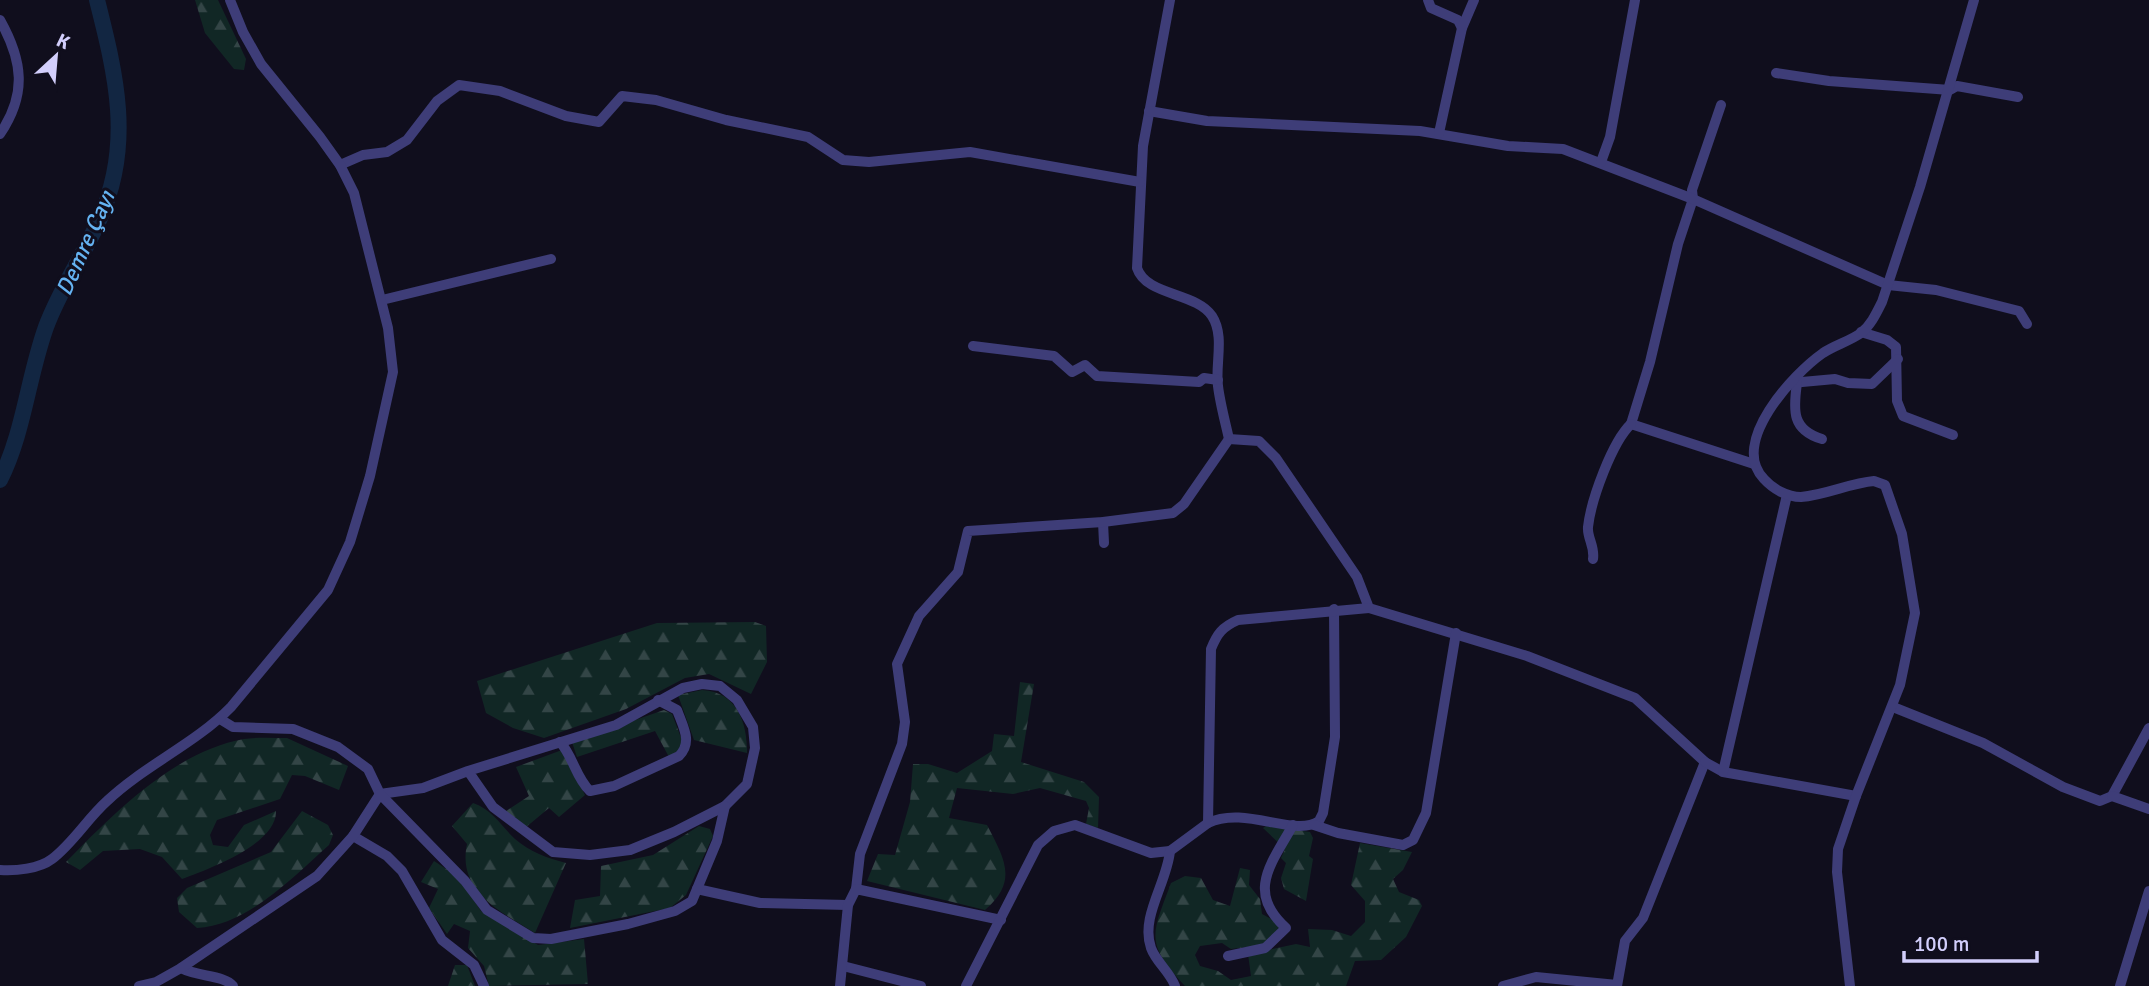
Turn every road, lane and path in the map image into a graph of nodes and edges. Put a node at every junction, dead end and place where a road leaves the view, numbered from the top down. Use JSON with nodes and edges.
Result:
{"nodes":[{"id":1,"x":230,"y":0,"type":"edge"},
{"id":2,"x":1170,"y":0,"type":"edge"},
{"id":3,"x":1474,"y":0,"type":"edge"},
{"id":4,"x":1635,"y":0,"type":"edge"},
{"id":5,"x":1974,"y":0,"type":"edge"},
{"id":6,"x":1427,"y":1,"type":"edge"},
{"id":7,"x":0,"y":20,"type":"edge"},
{"id":8,"x":1462,"y":28,"type":"junction"},
{"id":9,"x":1776,"y":73,"type":"dead end"},
{"id":10,"x":1950,"y":90,"type":"junction"},
{"id":11,"x":2018,"y":97,"type":"dead end"},
{"id":12,"x":1721,"y":105,"type":"dead end"},
{"id":13,"x":1149,"y":111,"type":"junction"},
{"id":14,"x":0,"y":134,"type":"edge"},
{"id":15,"x":1439,"y":134,"type":"junction"},
{"id":16,"x":1601,"y":162,"type":"junction"},
{"id":17,"x":341,"y":165,"type":"junction"},
{"id":18,"x":1140,"y":182,"type":"junction"},
{"id":19,"x":1693,"y":200,"type":"junction"},
{"id":20,"x":551,"y":259,"type":"dead end"},
{"id":21,"x":1888,"y":285,"type":"junction"},
{"id":22,"x":382,"y":300,"type":"junction"},
{"id":23,"x":2026,"y":324,"type":"dead end"},
{"id":24,"x":1861,"y":332,"type":"junction"},
{"id":25,"x":973,"y":346,"type":"dead end"},
{"id":26,"x":1898,"y":359,"type":"junction"},
{"id":27,"x":1218,"y":380,"type":"junction"},
{"id":28,"x":1794,"y":383,"type":"junction"},
{"id":29,"x":1631,"y":424,"type":"junction"},
{"id":30,"x":1953,"y":435,"type":"dead end"},
{"id":31,"x":1229,"y":439,"type":"junction"},
{"id":32,"x":1822,"y":439,"type":"dead end"},
{"id":33,"x":1754,"y":464,"type":"junction"},
{"id":34,"x":1787,"y":495,"type":"junction"},
{"id":35,"x":1103,"y":522,"type":"junction"},
{"id":36,"x":1104,"y":542,"type":"dead end"},
{"id":37,"x":1593,"y":559,"type":"dead end"},
{"id":38,"x":1369,"y":608,"type":"junction"},
{"id":39,"x":1334,"y":609,"type":"junction"},
{"id":40,"x":1456,"y":634,"type":"junction"},
{"id":41,"x":658,"y":701,"type":"junction"},
{"id":42,"x":1893,"y":707,"type":"junction"},
{"id":43,"x":219,"y":719,"type":"junction"},
{"id":44,"x":2149,"y":728,"type":"edge"},
{"id":45,"x":560,"y":741,"type":"junction"},
{"id":46,"x":1705,"y":762,"type":"junction"},
{"id":47,"x":468,"y":771,"type":"junction"},
{"id":48,"x":1723,"y":772,"type":"junction"},
{"id":49,"x":380,"y":794,"type":"junction"},
{"id":50,"x":1856,"y":796,"type":"junction"},
{"id":51,"x":2112,"y":796,"type":"junction"},
{"id":52,"x":725,"y":806,"type":"junction"},
{"id":53,"x":2149,"y":809,"type":"edge"},
{"id":54,"x":1208,"y":823,"type":"junction"},
{"id":55,"x":1293,"y":825,"type":"junction"},
{"id":56,"x":1314,"y":825,"type":"junction"},
{"id":57,"x":352,"y":836,"type":"junction"},
{"id":58,"x":1170,"y":851,"type":"junction"},
{"id":59,"x":0,"y":870,"type":"edge"},
{"id":60,"x":697,"y":889,"type":"junction"},
{"id":61,"x":856,"y":889,"type":"junction"},
{"id":62,"x":2149,"y":891,"type":"edge"},
{"id":63,"x":848,"y":905,"type":"junction"},
{"id":64,"x":1001,"y":919,"type":"junction"},
{"id":65,"x":1228,"y":956,"type":"dead end"},
{"id":66,"x":843,"y":966,"type":"junction"},
{"id":67,"x":181,"y":968,"type":"junction"},
{"id":68,"x":139,"y":986,"type":"edge"},
{"id":69,"x":233,"y":986,"type":"edge"},
{"id":70,"x":484,"y":986,"type":"edge"},
{"id":71,"x":840,"y":986,"type":"edge"},
{"id":72,"x":921,"y":986,"type":"edge"},
{"id":73,"x":966,"y":986,"type":"edge"},
{"id":74,"x":1175,"y":986,"type":"edge"},
{"id":75,"x":1503,"y":986,"type":"edge"},
{"id":76,"x":1617,"y":986,"type":"edge"},
{"id":77,"x":1850,"y":986,"type":"edge"},
{"id":78,"x":2120,"y":986,"type":"edge"}],
"edges":[{"from":1,"to":17,"type":"street"},
{"from":2,"to":13,"type":"street"},
{"from":3,"to":8,"type":"street"},
{"from":4,"to":16,"type":"street"},
{"from":5,"to":10,"type":"street"},
{"from":6,"to":8,"type":"street"},
{"from":7,"to":14,"type":"street"},
{"from":8,"to":15,"type":"street"},
{"from":9,"to":10,"type":"street"},
{"from":10,"to":11,"type":"street"},
{"from":10,"to":21,"type":"street"},
{"from":12,"to":19,"type":"street"},
{"from":13,"to":15,"type":"street"},
{"from":13,"to":18,"type":"street"},
{"from":15,"to":16,"type":"street"},
{"from":16,"to":19,"type":"street"},
{"from":17,"to":18,"type":"street"},
{"from":17,"to":22,"type":"street"},
{"from":18,"to":27,"type":"street"},
{"from":19,"to":21,"type":"street"},
{"from":19,"to":29,"type":"street"},
{"from":20,"to":22,"type":"street"},
{"from":21,"to":23,"type":"street"},
{"from":21,"to":24,"type":"street"},
{"from":22,"to":43,"type":"street"},
{"from":24,"to":26,"type":"street"},
{"from":24,"to":28,"type":"street"},
{"from":25,"to":27,"type":"street"},
{"from":26,"to":28,"type":"street"},
{"from":26,"to":30,"type":"street"},
{"from":27,"to":31,"type":"street"},
{"from":28,"to":32,"type":"street"},
{"from":28,"to":33,"type":"street"},
{"from":29,"to":33,"type":"street"},
{"from":29,"to":37,"type":"street"},
{"from":31,"to":35,"type":"street"},
{"from":31,"to":38,"type":"street"},
{"from":33,"to":34,"type":"street"},
{"from":34,"to":42,"type":"street"},
{"from":34,"to":48,"type":"street"},
{"from":35,"to":36,"type":"street"},
{"from":35,"to":61,"type":"street"},
{"from":38,"to":39,"type":"street"},
{"from":38,"to":40,"type":"street"},
{"from":39,"to":54,"type":"street"},
{"from":39,"to":56,"type":"street"},
{"from":40,"to":46,"type":"street"},
{"from":40,"to":56,"type":"street"},
{"from":41,"to":45,"type":"street"},
{"from":41,"to":45,"type":"street"},
{"from":41,"to":52,"type":"street"},
{"from":42,"to":50,"type":"street"},
{"from":42,"to":51,"type":"street"},
{"from":43,"to":49,"type":"street"},
{"from":43,"to":59,"type":"street"},
{"from":44,"to":51,"type":"street"},
{"from":45,"to":47,"type":"street"},
{"from":46,"to":48,"type":"street"},
{"from":46,"to":76,"type":"street"},
{"from":47,"to":49,"type":"street"},
{"from":47,"to":52,"type":"street"},
{"from":48,"to":50,"type":"street"},
{"from":49,"to":57,"type":"street"},
{"from":49,"to":60,"type":"street"},
{"from":50,"to":77,"type":"street"},
{"from":51,"to":53,"type":"street"},
{"from":52,"to":60,"type":"street"},
{"from":54,"to":55,"type":"street"},
{"from":54,"to":58,"type":"street"},
{"from":55,"to":56,"type":"street"},
{"from":55,"to":65,"type":"street"},
{"from":57,"to":67,"type":"street"},
{"from":57,"to":70,"type":"street"},
{"from":58,"to":64,"type":"street"},
{"from":58,"to":74,"type":"street"},
{"from":60,"to":63,"type":"street"},
{"from":61,"to":63,"type":"street"},
{"from":61,"to":64,"type":"street"},
{"from":62,"to":78,"type":"street"},
{"from":63,"to":66,"type":"street"},
{"from":64,"to":73,"type":"street"},
{"from":66,"to":71,"type":"street"},
{"from":66,"to":72,"type":"street"},
{"from":67,"to":68,"type":"street"},
{"from":67,"to":69,"type":"street"},
{"from":75,"to":76,"type":"street"}]}
